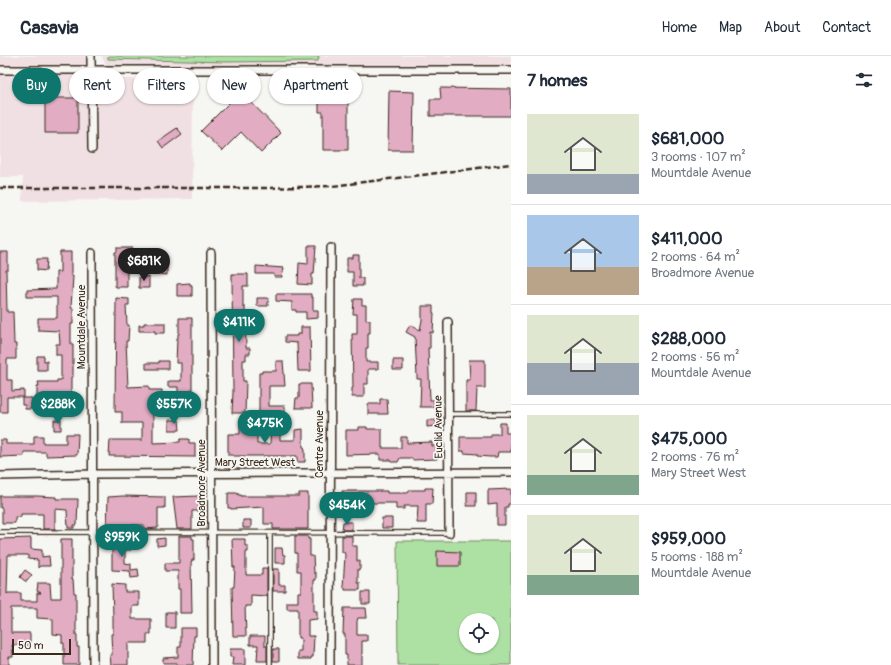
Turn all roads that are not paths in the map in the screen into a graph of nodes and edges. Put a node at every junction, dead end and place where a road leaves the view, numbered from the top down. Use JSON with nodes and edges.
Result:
{"nodes":[{"id":1,"x":91,"y":56,"type":"edge"},
{"id":2,"x":91,"y":68,"type":"edge"},
{"id":3,"x":0,"y":70,"type":"edge"},
{"id":4,"x":69,"y":70,"type":"edge"},
{"id":5,"x":125,"y":70,"type":"edge"},
{"id":6,"x":511,"y":70,"type":"edge"},
{"id":7,"x":91,"y":104,"type":"edge"},
{"id":8,"x":92,"y":149,"type":"dead end"},
{"id":9,"x":331,"y":247,"type":"dead end"},
{"id":10,"x":92,"y":253,"type":"dead end"},
{"id":11,"x":211,"y":253,"type":"dead end"},
{"id":12,"x":448,"y":322,"type":"dead end"},
{"id":13,"x":449,"y":414,"type":"junction"},
{"id":14,"x":511,"y":414,"type":"edge"},
{"id":15,"x":449,"y":472,"type":"junction"},
{"id":16,"x":511,"y":472,"type":"edge"},
{"id":17,"x":212,"y":473,"type":"junction"},
{"id":18,"x":330,"y":473,"type":"junction"},
{"id":19,"x":93,"y":474,"type":"junction"},
{"id":20,"x":0,"y":476,"type":"edge"},
{"id":21,"x":0,"y":532,"type":"edge"},
{"id":22,"x":93,"y":532,"type":"junction"},
{"id":23,"x":212,"y":532,"type":"junction"},
{"id":24,"x":270,"y":533,"type":"junction"},
{"id":25,"x":330,"y":533,"type":"junction"},
{"id":26,"x":449,"y":533,"type":"joint"},
{"id":27,"x":93,"y":665,"type":"edge"},
{"id":28,"x":212,"y":665,"type":"edge"},
{"id":29,"x":270,"y":665,"type":"edge"},
{"id":30,"x":330,"y":665,"type":"edge"}],
"edges":[{"from":1,"to":2,"type":"street"},
{"from":3,"to":4,"type":"street"},
{"from":5,"to":6,"type":"street"},
{"from":7,"to":8,"type":"street"},
{"from":9,"to":18,"type":"street","name":"Centre Avenue"},
{"from":10,"to":19,"type":"street","name":"Mountdale Avenue"},
{"from":11,"to":17,"type":"street","name":"Broadmore Avenue"},
{"from":12,"to":13,"type":"street","name":"Euclid Avenue"},
{"from":13,"to":14,"type":"lane"},
{"from":13,"to":15,"type":"street","name":"Euclid Avenue"},
{"from":15,"to":16,"type":"street","name":"Mary Street West"},
{"from":15,"to":18,"type":"street","name":"Mary Street West"},
{"from":15,"to":26,"type":"street","name":"Euclid Avenue"},
{"from":17,"to":18,"type":"street","name":"Mary Street West"},
{"from":17,"to":19,"type":"street","name":"Mary Street West"},
{"from":17,"to":23,"type":"street","name":"Broadmore Avenue"},
{"from":18,"to":25,"type":"street","name":"Centre Avenue"},
{"from":19,"to":20,"type":"street","name":"Mary Street West"},
{"from":19,"to":22,"type":"street","name":"Mountdale Avenue"},
{"from":21,"to":22,"type":"lane"},
{"from":22,"to":23,"type":"lane"},
{"from":22,"to":27,"type":"street","name":"Mountdale Avenue"},
{"from":23,"to":24,"type":"lane"},
{"from":23,"to":28,"type":"street","name":"Broadmore Avenue"},
{"from":24,"to":25,"type":"lane"},
{"from":24,"to":29,"type":"lane"},
{"from":25,"to":26,"type":"lane"},
{"from":25,"to":30,"type":"street","name":"Centre Avenue"}]}
